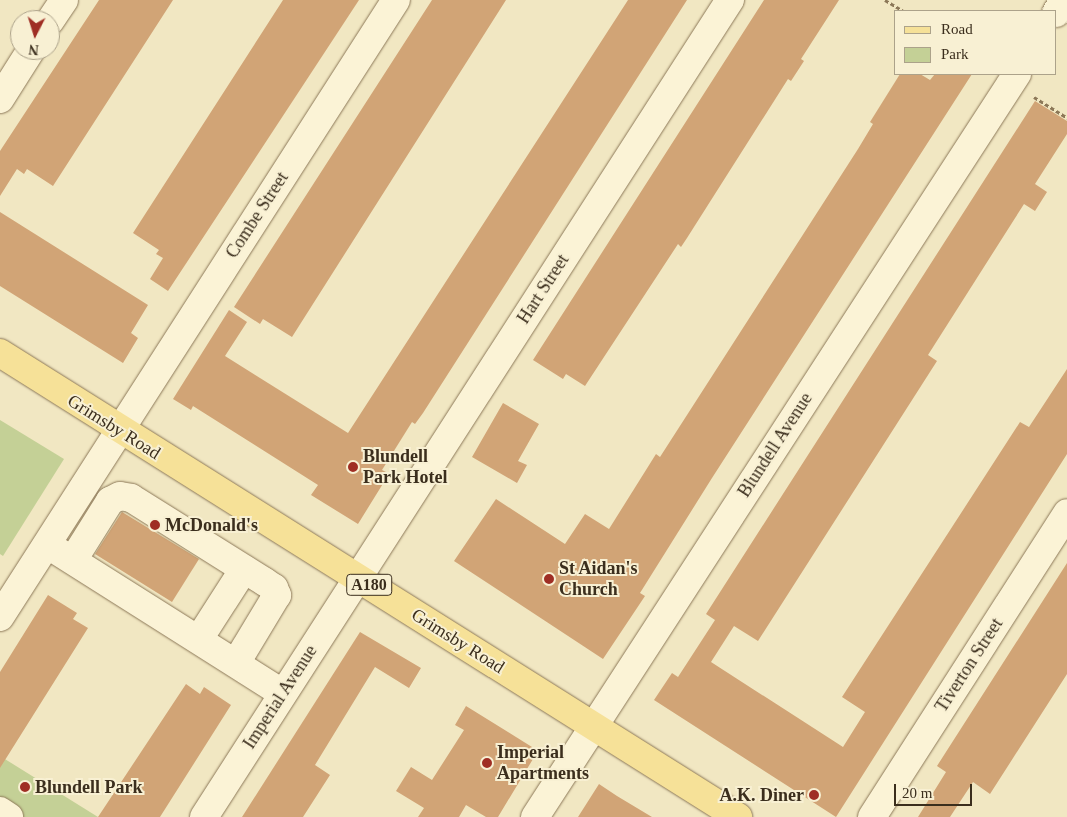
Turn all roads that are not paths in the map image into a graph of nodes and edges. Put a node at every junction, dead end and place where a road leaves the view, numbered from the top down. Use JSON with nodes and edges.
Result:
{"nodes":[{"id":1,"x":396,"y":0,"type":"edge"},
{"id":2,"x":730,"y":0,"type":"edge"},
{"id":3,"x":1064,"y":0,"type":"edge"},
{"id":4,"x":1057,"y":11,"type":"edge"},
{"id":5,"x":25,"y":60,"type":"edge"},
{"id":6,"x":1014,"y":79,"type":"edge"},
{"id":7,"x":0,"y":99,"type":"edge"},
{"id":8,"x":0,"y":353,"type":"edge"},
{"id":9,"x":118,"y":430,"type":"junction"},
{"id":10,"x":1067,"y":513,"type":"edge"},
{"id":11,"x":47,"y":544,"type":"junction"},
{"id":12,"x":73,"y":560,"type":"junction"},
{"id":13,"x":244,"y":569,"type":"junction"},
{"id":14,"x":356,"y":578,"type":"junction"},
{"id":15,"x":0,"y":618,"type":"edge"},
{"id":16,"x":198,"y":639,"type":"junction"},
{"id":17,"x":236,"y":664,"type":"junction"},
{"id":18,"x":282,"y":693,"type":"junction"},
{"id":19,"x":594,"y":724,"type":"junction"},
{"id":20,"x":0,"y":811,"type":"edge"},
{"id":21,"x":9,"y":817,"type":"edge"},
{"id":22,"x":204,"y":817,"type":"edge"},
{"id":23,"x":535,"y":817,"type":"edge"},
{"id":24,"x":738,"y":817,"type":"edge"},
{"id":25,"x":872,"y":817,"type":"edge"}],
"edges":[{"from":1,"to":9,"type":"street","name":"Combe Street"},
{"from":2,"to":14,"type":"street","name":"Hart Street"},
{"from":3,"to":4,"type":"street"},
{"from":5,"to":7,"type":"street"},
{"from":6,"to":19,"type":"street","name":"Blundell Avenue"},
{"from":8,"to":9,"type":"main road","name":"Grimsby Road","number":"A180"},
{"from":9,"to":11,"type":"street","name":"Combe Street"},
{"from":9,"to":14,"type":"main road","name":"Grimsby Road","number":"A180"},
{"from":10,"to":25,"type":"street","name":"Tiverton Street"},
{"from":11,"to":12,"type":"street"},
{"from":11,"to":15,"type":"street","name":"Combe Street"},
{"from":12,"to":13,"type":"street"},
{"from":12,"to":16,"type":"street"},
{"from":13,"to":16,"type":"street"},
{"from":13,"to":17,"type":"street"},
{"from":14,"to":18,"type":"street","name":"Imperial Avenue"},
{"from":14,"to":19,"type":"main road","name":"Grimsby Road","number":"A180"},
{"from":16,"to":17,"type":"street"},
{"from":17,"to":18,"type":"street"},
{"from":18,"to":22,"type":"street","name":"Imperial Avenue"},
{"from":19,"to":23,"type":"street","name":"Blundell Avenue"},
{"from":19,"to":24,"type":"main road","name":"Grimsby Road","number":"A180"},
{"from":20,"to":21,"type":"street"}]}
